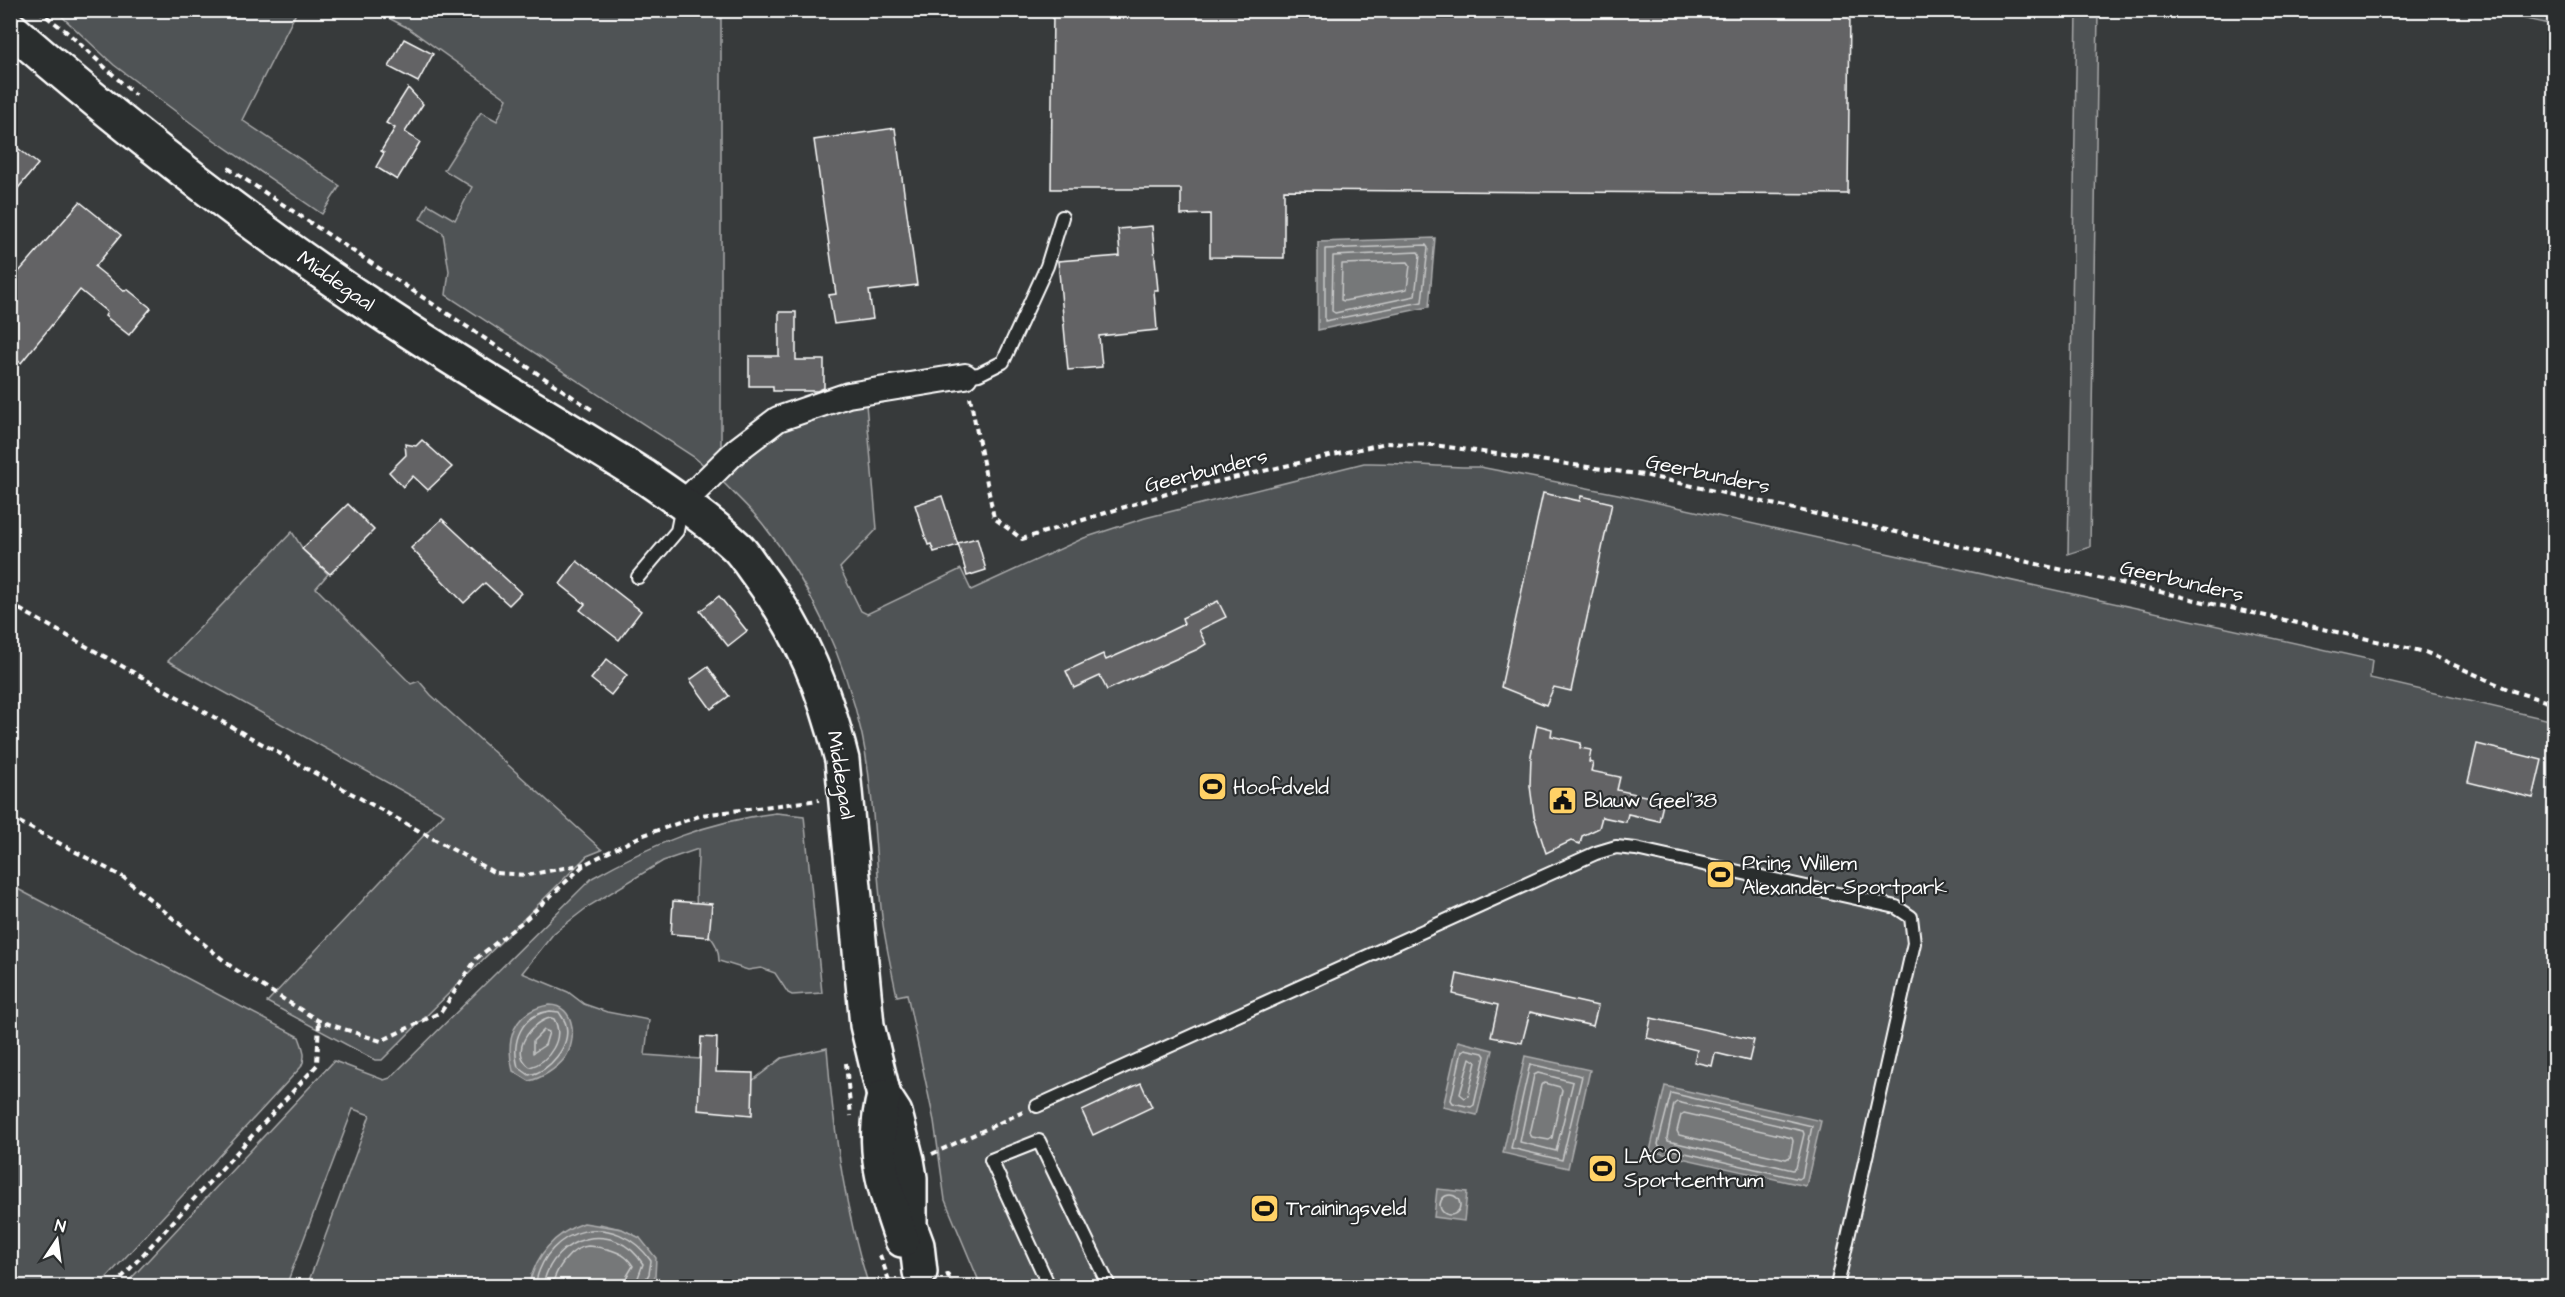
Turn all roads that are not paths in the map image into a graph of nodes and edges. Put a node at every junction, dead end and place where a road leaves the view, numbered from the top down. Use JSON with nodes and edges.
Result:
{"nodes":[{"id":1,"x":10,"y":28,"type":"edge"},
{"id":2,"x":1062,"y":217,"type":"dead end"},
{"id":3,"x":965,"y":376,"type":"joint"},
{"id":4,"x":683,"y":503,"type":"junction"},
{"id":5,"x":638,"y":577,"type":"dead end"},
{"id":6,"x":884,"y":1096,"type":"junction"},
{"id":7,"x":1037,"y":1106,"type":"road end"},
{"id":8,"x":923,"y":1279,"type":"edge"},
{"id":9,"x":1049,"y":1287,"type":"edge"},
{"id":10,"x":1109,"y":1287,"type":"edge"},
{"id":11,"x":1837,"y":1287,"type":"edge"}],
"edges":[{"from":1,"to":4,"type":"street","name":"Middegaal"},
{"from":2,"to":3,"type":"lane"},
{"from":3,"to":4,"type":"street"},
{"from":4,"to":5,"type":"lane"},
{"from":4,"to":6,"type":"street","name":"Middegaal"},
{"from":6,"to":8,"type":"street","name":"Middegaal"},
{"from":6,"to":8,"type":"street","name":"Middegaal"},
{"from":7,"to":11,"type":"lane"},
{"from":9,"to":10,"type":"lane"}]}
